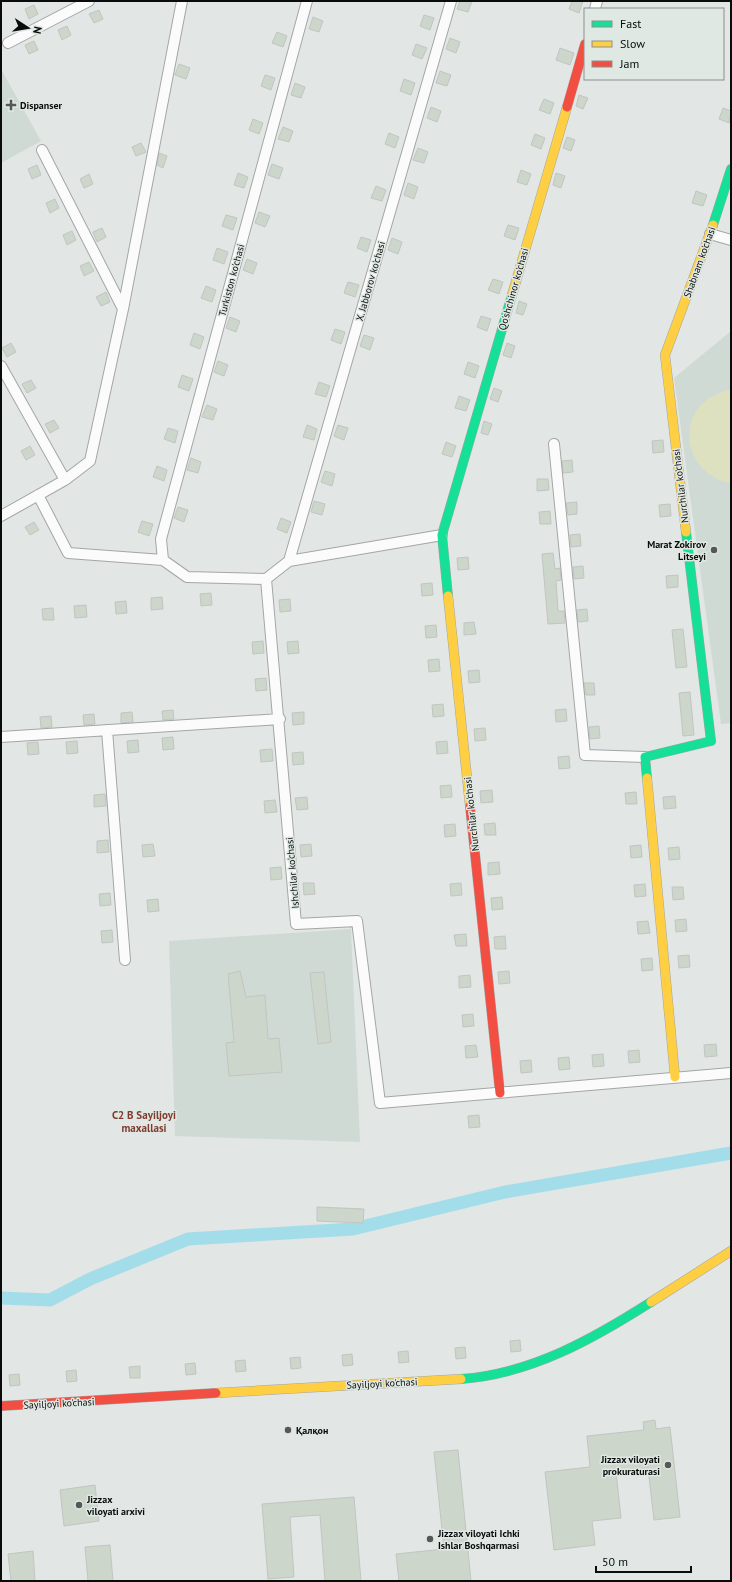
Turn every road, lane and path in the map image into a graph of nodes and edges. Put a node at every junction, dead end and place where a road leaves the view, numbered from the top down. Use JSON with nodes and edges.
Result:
{"nodes":[{"id":1,"x":88,"y":1,"type":"edge"},
{"id":2,"x":182,"y":1,"type":"edge"},
{"id":3,"x":307,"y":1,"type":"edge"},
{"id":4,"x":451,"y":1,"type":"edge"},
{"id":5,"x":8,"y":42,"type":"dead end"},
{"id":6,"x":584,"y":47,"type":"edge"},
{"id":7,"x":42,"y":150,"type":"dead end"},
{"id":8,"x":731,"y":168,"type":"edge"},
{"id":9,"x":710,"y":234,"type":"junction"},
{"id":10,"x":731,"y":240,"type":"edge"},
{"id":11,"x":123,"y":309,"type":"junction"},
{"id":12,"x":664,"y":355,"type":"joint"},
{"id":13,"x":1,"y":366,"type":"edge"},
{"id":14,"x":554,"y":444,"type":"dead end"},
{"id":15,"x":65,"y":480,"type":"junction"},
{"id":16,"x":38,"y":495,"type":"junction"},
{"id":17,"x":1,"y":516,"type":"edge"},
{"id":18,"x":442,"y":535,"type":"junction"},
{"id":19,"x":163,"y":560,"type":"junction"},
{"id":20,"x":289,"y":561,"type":"junction"},
{"id":21,"x":266,"y":579,"type":"junction"},
{"id":22,"x":280,"y":719,"type":"junction"},
{"id":23,"x":107,"y":730,"type":"junction"},
{"id":24,"x":1,"y":737,"type":"edge"},
{"id":25,"x":645,"y":757,"type":"junction"},
{"id":26,"x":125,"y":960,"type":"dead end"},
{"id":27,"x":731,"y":1073,"type":"edge"},
{"id":28,"x":675,"y":1077,"type":"junction"},
{"id":29,"x":500,"y":1093,"type":"junction"},
{"id":30,"x":731,"y":1251,"type":"edge"},
{"id":31,"x":1,"y":1406,"type":"edge"}],
"edges":[{"from":1,"to":5,"type":"street"},
{"from":2,"to":11,"type":"street"},
{"from":3,"to":19,"type":"street","name":"Turkiston ko'chasi"},
{"from":4,"to":20,"type":"street","name":"X. Jabborov ko'chasi"},
{"from":6,"to":18,"type":"street","name":"Qo'shchinor ko'chasi"},
{"from":7,"to":11,"type":"street"},
{"from":8,"to":9,"type":"street","name":"Shabnam ko'chasi"},
{"from":9,"to":10,"type":"street"},
{"from":9,"to":12,"type":"street","name":"Shabnam ko'chasi"},
{"from":11,"to":15,"type":"street"},
{"from":12,"to":25,"type":"street","name":"Nurchilar ko'chasi"},
{"from":13,"to":15,"type":"street"},
{"from":14,"to":25,"type":"street","name":"Nurchilar ko'chasi"},
{"from":15,"to":16,"type":"street"},
{"from":16,"to":17,"type":"street"},
{"from":16,"to":19,"type":"street"},
{"from":18,"to":20,"type":"street"},
{"from":18,"to":29,"type":"street","name":"Nurchilar ko'chasi"},
{"from":19,"to":21,"type":"street"},
{"from":20,"to":21,"type":"street"},
{"from":21,"to":22,"type":"street","name":"Ishchilar ko'chasi"},
{"from":22,"to":23,"type":"street"},
{"from":22,"to":29,"type":"street","name":"Ishchilar ko'chasi"},
{"from":23,"to":24,"type":"street"},
{"from":23,"to":26,"type":"street"},
{"from":25,"to":28,"type":"street"},
{"from":27,"to":28,"type":"street"},
{"from":28,"to":29,"type":"street"},
{"from":30,"to":31,"type":"street","name":"Sayiljoyi ko'chasi"}]}
